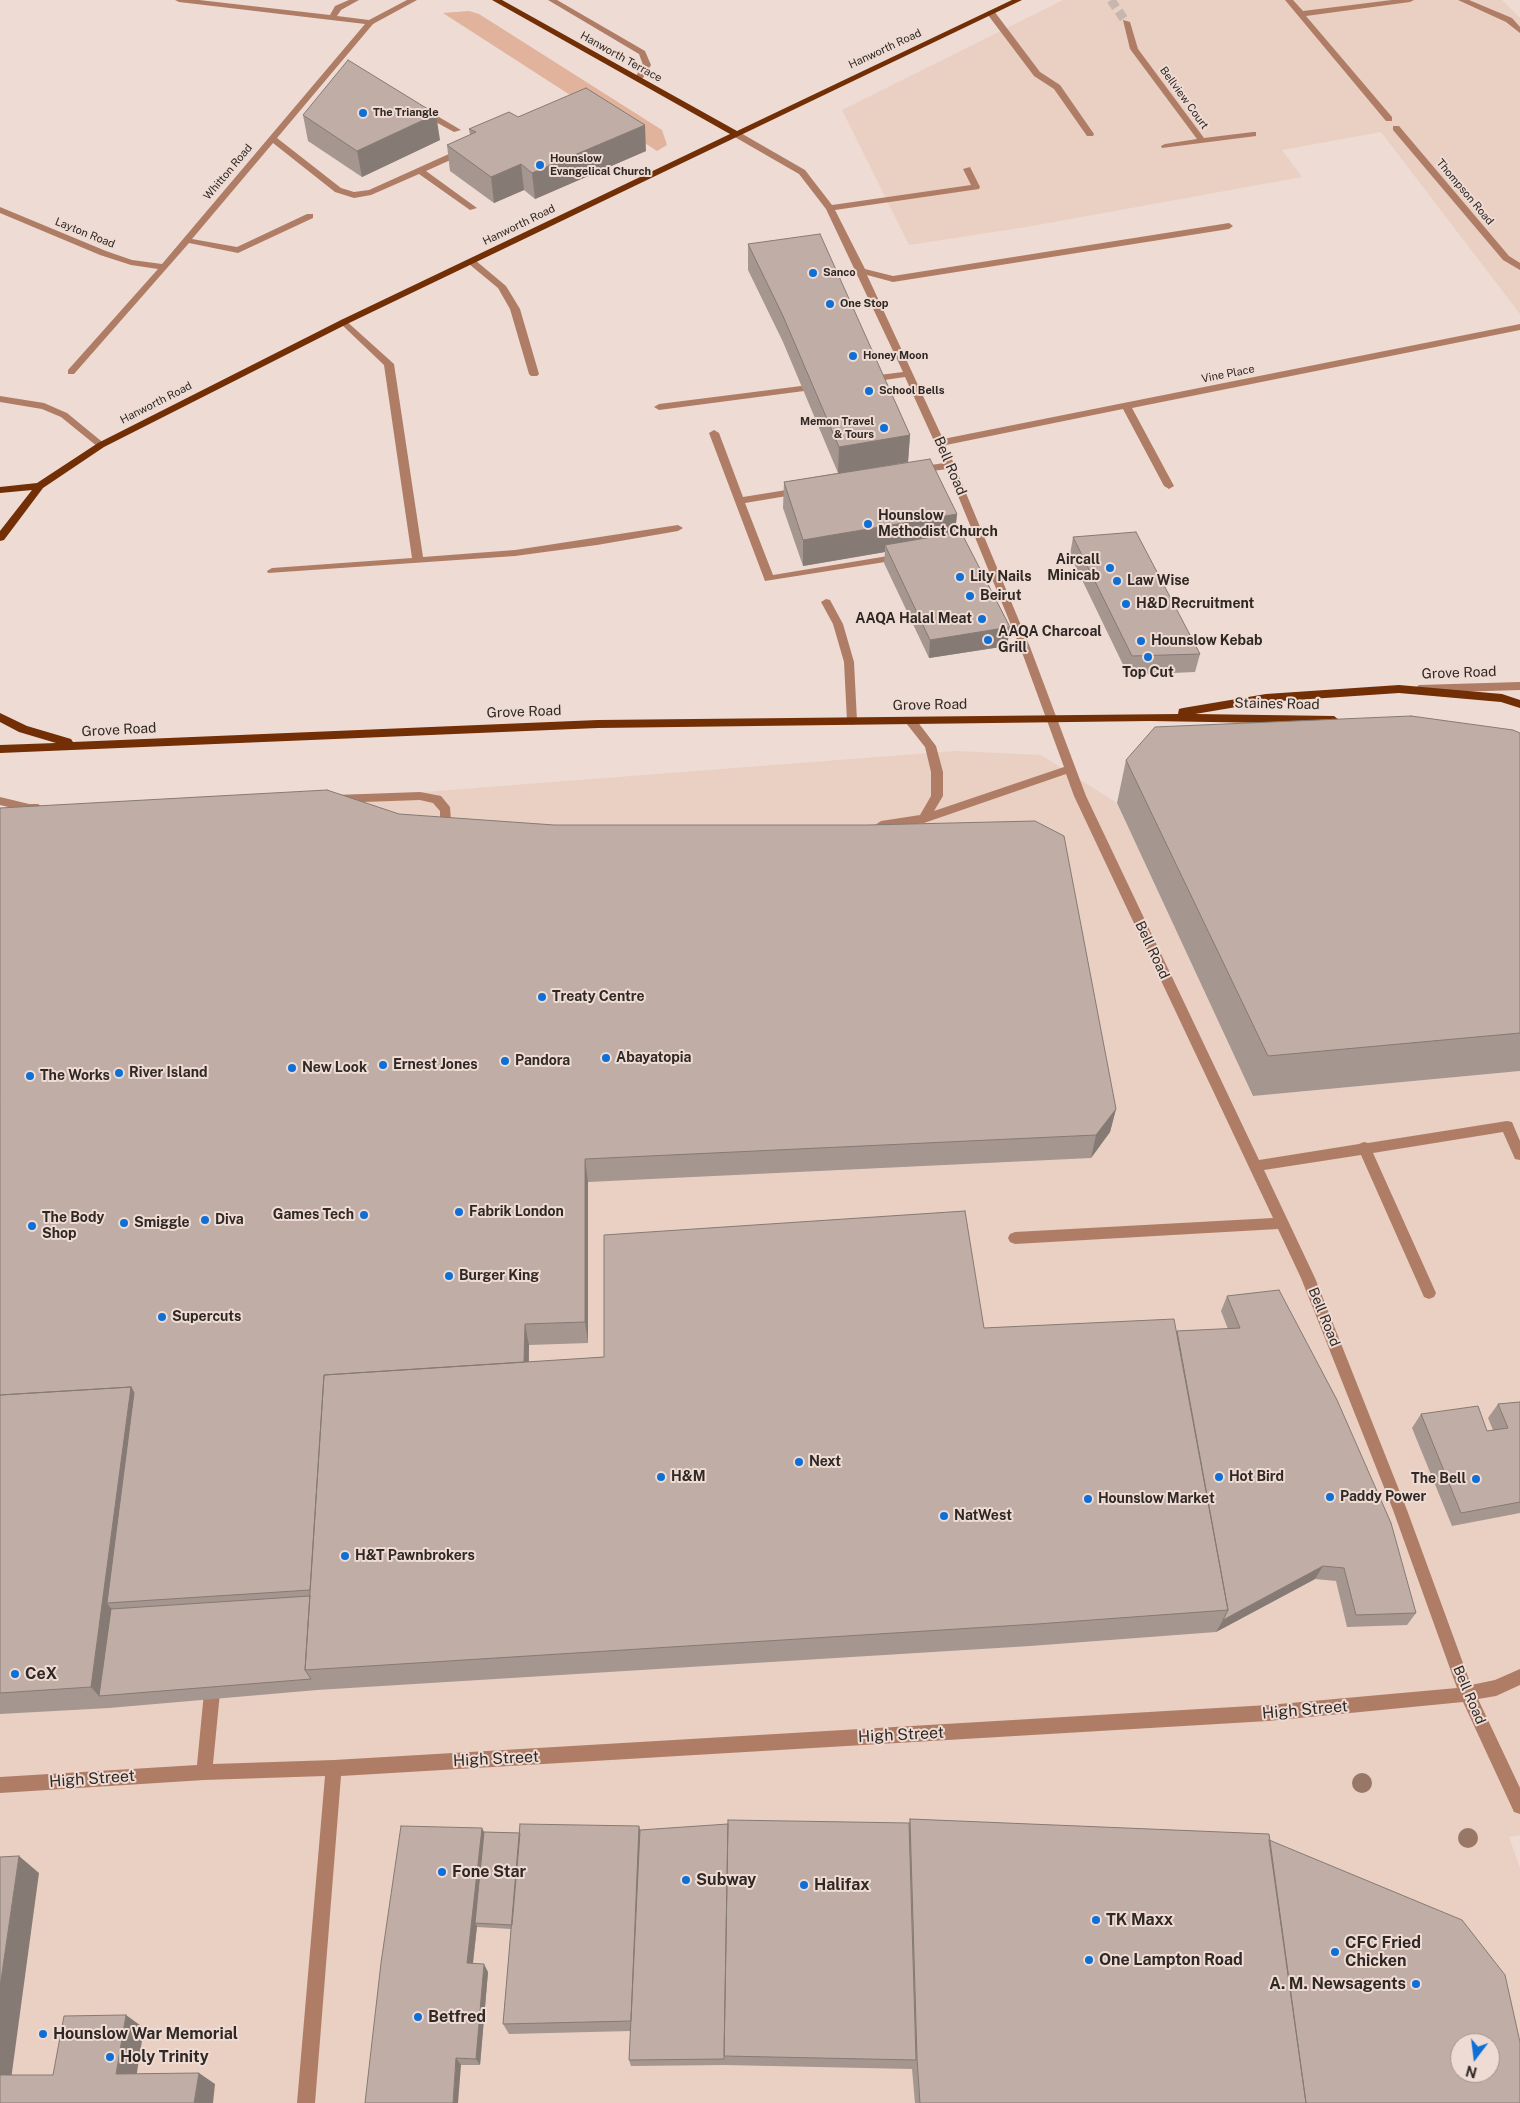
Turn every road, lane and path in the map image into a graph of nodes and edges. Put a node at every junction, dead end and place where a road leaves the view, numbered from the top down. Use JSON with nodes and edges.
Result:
{"nodes":[{"id":1,"x":179,"y":0,"type":"edge"},
{"id":2,"x":355,"y":0,"type":"edge"},
{"id":3,"x":413,"y":0,"type":"edge"},
{"id":4,"x":496,"y":0,"type":"edge"},
{"id":5,"x":552,"y":0,"type":"edge"},
{"id":6,"x":1018,"y":0,"type":"edge"},
{"id":7,"x":1289,"y":0,"type":"edge"},
{"id":8,"x":1410,"y":0,"type":"edge"},
{"id":9,"x":1462,"y":0,"type":"edge"},
{"id":10,"x":991,"y":13,"type":"junction"},
{"id":11,"x":1301,"y":14,"type":"junction"},
{"id":12,"x":333,"y":16,"type":"junction"},
{"id":13,"x":370,"y":22,"type":"junction"},
{"id":14,"x":1126,"y":22,"type":"tunnel mouth"},
{"id":15,"x":1520,"y":31,"type":"edge"},
{"id":16,"x":335,"y":65,"type":"junction"},
{"id":17,"x":344,"y":70,"type":"edge"},
{"id":18,"x":638,"y":79,"type":"junction"},
{"id":19,"x":414,"y":107,"type":"edge"},
{"id":20,"x":1389,"y":119,"type":"dead end"},
{"id":21,"x":1396,"y":128,"type":"dead end"},
{"id":22,"x":457,"y":130,"type":"dead end"},
{"id":23,"x":736,"y":134,"type":"junction"},
{"id":24,"x":1090,"y":134,"type":"dead end"},
{"id":25,"x":1253,"y":134,"type":"dead end"},
{"id":26,"x":272,"y":138,"type":"junction"},
{"id":27,"x":1202,"y":141,"type":"junction"},
{"id":28,"x":1165,"y":146,"type":"dead end"},
{"id":29,"x":474,"y":147,"type":"edge"},
{"id":30,"x":967,"y":169,"type":"dead end"},
{"id":31,"x":419,"y":170,"type":"junction"},
{"id":32,"x":473,"y":208,"type":"dead end"},
{"id":33,"x":830,"y":208,"type":"junction"},
{"id":34,"x":0,"y":210,"type":"edge"},
{"id":35,"x":310,"y":216,"type":"dead end"},
{"id":36,"x":1229,"y":226,"type":"dead end"},
{"id":37,"x":185,"y":240,"type":"junction"},
{"id":38,"x":472,"y":262,"type":"junction"},
{"id":39,"x":164,"y":266,"type":"junction"},
{"id":40,"x":1520,"y":267,"type":"edge"},
{"id":41,"x":860,"y":270,"type":"junction"},
{"id":42,"x":882,"y":287,"type":"junction"},
{"id":43,"x":344,"y":322,"type":"junction"},
{"id":44,"x":1520,"y":327,"type":"edge"},
{"id":45,"x":71,"y":372,"type":"dead end"},
{"id":46,"x":534,"y":374,"type":"dead end"},
{"id":47,"x":908,"y":374,"type":"junction"},
{"id":48,"x":872,"y":379,"type":"edge"},
{"id":49,"x":801,"y":389,"type":"edge"},
{"id":50,"x":0,"y":399,"type":"edge"},
{"id":51,"x":1126,"y":406,"type":"junction"},
{"id":52,"x":660,"y":407,"type":"dead end"},
{"id":53,"x":714,"y":433,"type":"dead end"},
{"id":54,"x":940,"y":443,"type":"junction"},
{"id":55,"x":101,"y":445,"type":"junction"},
{"id":56,"x":950,"y":465,"type":"junction"},
{"id":57,"x":906,"y":472,"type":"edge"},
{"id":58,"x":40,"y":486,"type":"junction"},
{"id":59,"x":1169,"y":486,"type":"dead end"},
{"id":60,"x":0,"y":490,"type":"edge"},
{"id":61,"x":805,"y":490,"type":"edge"},
{"id":62,"x":740,"y":501,"type":"junction"},
{"id":63,"x":678,"y":528,"type":"dead end"},
{"id":64,"x":0,"y":538,"type":"edge"},
{"id":65,"x":909,"y":555,"type":"edge"},
{"id":66,"x":418,"y":561,"type":"junction"},
{"id":67,"x":272,"y":570,"type":"dead end"},
{"id":68,"x":826,"y":602,"type":"dead end"},
{"id":69,"x":1520,"y":686,"type":"edge"},
{"id":70,"x":1399,"y":689,"type":"junction"},
{"id":71,"x":1520,"y":704,"type":"edge"},
{"id":72,"x":0,"y":717,"type":"edge"},
{"id":73,"x":1150,"y":717,"type":"junction"},
{"id":74,"x":1050,"y":719,"type":"junction"},
{"id":75,"x":910,"y":720,"type":"junction"},
{"id":76,"x":1344,"y":720,"type":"edge"},
{"id":77,"x":852,"y":721,"type":"junction"},
{"id":78,"x":86,"y":746,"type":"junction"},
{"id":79,"x":0,"y":749,"type":"edge"},
{"id":80,"x":1069,"y":769,"type":"junction"},
{"id":81,"x":320,"y":800,"type":"edge"},
{"id":82,"x":0,"y":801,"type":"edge"},
{"id":83,"x":52,"y":808,"type":"edge"},
{"id":84,"x":924,"y":819,"type":"junction"},
{"id":85,"x":867,"y":826,"type":"edge"},
{"id":86,"x":446,"y":846,"type":"edge"},
{"id":87,"x":1364,"y":1147,"type":"junction"},
{"id":88,"x":1520,"y":1155,"type":"edge"},
{"id":89,"x":1256,"y":1166,"type":"junction"},
{"id":90,"x":1283,"y":1223,"type":"junction"},
{"id":91,"x":1015,"y":1238,"type":"dead end"},
{"id":92,"x":1429,"y":1293,"type":"dead end"},
{"id":93,"x":214,"y":1670,"type":"edge"},
{"id":94,"x":1520,"y":1677,"type":"edge"},
{"id":95,"x":1467,"y":1694,"type":"junction"},
{"id":96,"x":334,"y":1768,"type":"junction"},
{"id":97,"x":204,"y":1772,"type":"junction"},
{"id":98,"x":0,"y":1785,"type":"edge"},
{"id":99,"x":1520,"y":1806,"type":"edge"},
{"id":100,"x":306,"y":2103,"type":"edge"}],
"edges":[{"from":1,"to":12,"type":"street"},
{"from":2,"to":12,"type":"street"},
{"from":3,"to":13,"type":"street","name":"Whitton Road"},
{"from":4,"to":18,"type":"main road","name":"Hanworth Terrace"},
{"from":5,"to":18,"type":"street"},
{"from":6,"to":10,"type":"main road","name":"Hanworth Road"},
{"from":7,"to":11,"type":"street"},
{"from":8,"to":11,"type":"street"},
{"from":9,"to":15,"type":"street"},
{"from":10,"to":23,"type":"main road","name":"Hanworth Road"},
{"from":10,"to":24,"type":"street"},
{"from":11,"to":20,"type":"street"},
{"from":12,"to":13,"type":"street"},
{"from":13,"to":16,"type":"street","name":"Whitton Road"},
{"from":14,"to":27,"type":"street","name":"Bellview Court"},
{"from":16,"to":17,"type":"street"},
{"from":16,"to":26,"type":"street","name":"Whitton Road"},
{"from":18,"to":23,"type":"main road","name":"Hanworth Terrace"},
{"from":19,"to":22,"type":"street"},
{"from":21,"to":40,"type":"street","name":"Thompson Road"},
{"from":23,"to":33,"type":"street","name":"Bell Road"},
{"from":23,"to":38,"type":"main road","name":"Hanworth Road"},
{"from":25,"to":27,"type":"street","name":"Bellview Court"},
{"from":26,"to":31,"type":"street"},
{"from":26,"to":37,"type":"street","name":"Whitton Road"},
{"from":27,"to":28,"type":"street"},
{"from":29,"to":31,"type":"street"},
{"from":30,"to":33,"type":"street"},
{"from":31,"to":32,"type":"street"},
{"from":33,"to":41,"type":"street","name":"Bell Road"},
{"from":34,"to":39,"type":"street","name":"Layton Road"},
{"from":35,"to":37,"type":"street"},
{"from":36,"to":42,"type":"street"},
{"from":37,"to":39,"type":"street","name":"Whitton Road"},
{"from":38,"to":43,"type":"main road","name":"Hanworth Road"},
{"from":38,"to":46,"type":"street"},
{"from":39,"to":45,"type":"street","name":"Whitton Road"},
{"from":41,"to":42,"type":"street","name":"Bell Road"},
{"from":41,"to":42,"type":"street"},
{"from":42,"to":47,"type":"street","name":"Bell Road"},
{"from":43,"to":55,"type":"main road","name":"Hanworth Road"},
{"from":43,"to":66,"type":"street"},
{"from":44,"to":51,"type":"street","name":"Vine Place"},
{"from":47,"to":48,"type":"street"},
{"from":47,"to":54,"type":"street","name":"Bell Road"},
{"from":49,"to":52,"type":"street"},
{"from":50,"to":55,"type":"street"},
{"from":51,"to":54,"type":"street","name":"Vine Place"},
{"from":51,"to":59,"type":"street"},
{"from":53,"to":62,"type":"street"},
{"from":54,"to":56,"type":"street","name":"Bell Road"},
{"from":55,"to":58,"type":"main road","name":"Hanworth Road"},
{"from":56,"to":57,"type":"street"},
{"from":56,"to":74,"type":"street","name":"Bell Road"},
{"from":58,"to":60,"type":"main road"},
{"from":58,"to":64,"type":"main road","name":"Hanworth Road"},
{"from":61,"to":62,"type":"street"},
{"from":62,"to":65,"type":"street"},
{"from":63,"to":66,"type":"street"},
{"from":66,"to":67,"type":"street"},
{"from":68,"to":77,"type":"street"},
{"from":69,"to":70,"type":"street","name":"Grove Road"},
{"from":70,"to":71,"type":"main road","name":"Staines Road"},
{"from":70,"to":73,"type":"main road","name":"Staines Road"},
{"from":72,"to":78,"type":"main road"},
{"from":73,"to":74,"type":"main road","name":"Staines Road"},
{"from":73,"to":76,"type":"main road","name":"Staines Road"},
{"from":74,"to":75,"type":"main road","name":"Grove Road"},
{"from":74,"to":80,"type":"street","name":"Bell Road"},
{"from":75,"to":77,"type":"main road","name":"Grove Road"},
{"from":75,"to":84,"type":"street"},
{"from":77,"to":78,"type":"main road","name":"Grove Road"},
{"from":78,"to":79,"type":"main road","name":"Grove Road"},
{"from":80,"to":84,"type":"street"},
{"from":80,"to":89,"type":"street","name":"Bell Road"},
{"from":81,"to":86,"type":"street"},
{"from":82,"to":83,"type":"street"},
{"from":84,"to":85,"type":"street"},
{"from":87,"to":88,"type":"street"},
{"from":87,"to":89,"type":"street"},
{"from":87,"to":92,"type":"street"},
{"from":89,"to":90,"type":"street","name":"Bell Road"},
{"from":90,"to":91,"type":"street"},
{"from":90,"to":95,"type":"street","name":"Bell Road"},
{"from":93,"to":97,"type":"street"},
{"from":94,"to":95,"type":"street","name":"High Street"},
{"from":95,"to":96,"type":"street","name":"High Street"},
{"from":95,"to":99,"type":"street","name":"Bell Road"},
{"from":96,"to":97,"type":"street","name":"High Street"},
{"from":96,"to":100,"type":"street"},
{"from":97,"to":98,"type":"street","name":"High Street"}]}
